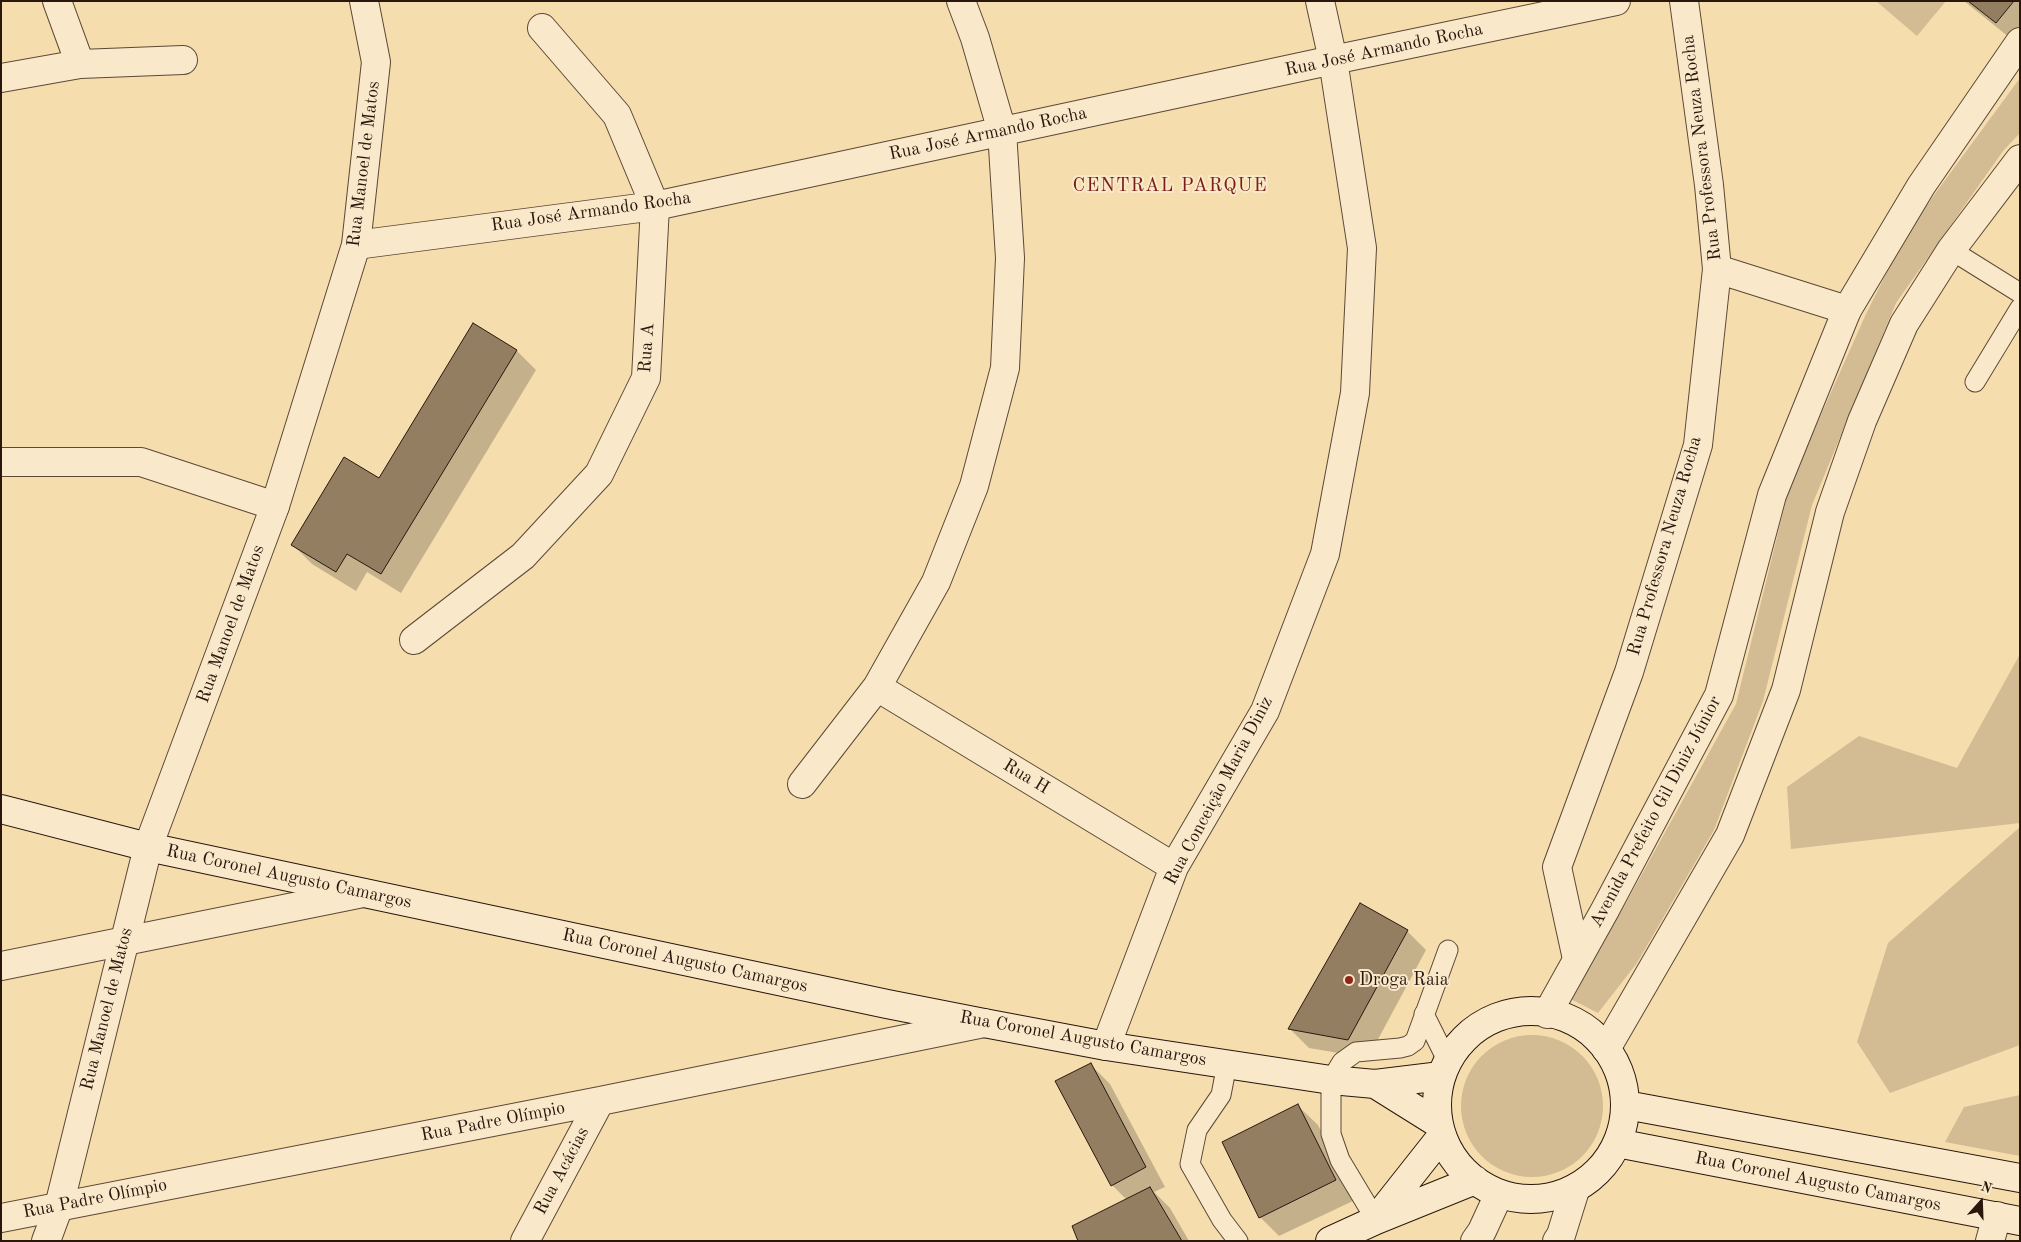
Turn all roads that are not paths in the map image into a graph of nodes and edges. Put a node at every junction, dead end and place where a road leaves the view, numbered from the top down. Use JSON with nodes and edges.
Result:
{"nodes":[{"id":1,"x":57,"y":1,"type":"edge"},
{"id":2,"x":364,"y":1,"type":"edge"},
{"id":3,"x":961,"y":1,"type":"edge"},
{"id":4,"x":1320,"y":1,"type":"edge"},
{"id":5,"x":1616,"y":1,"type":"edge"},
{"id":6,"x":1684,"y":1,"type":"edge"},
{"id":7,"x":542,"y":28,"type":"dead end"},
{"id":8,"x":2020,"y":42,"type":"edge"},
{"id":9,"x":183,"y":60,"type":"dead end"},
{"id":10,"x":1333,"y":60,"type":"junction"},
{"id":11,"x":80,"y":64,"type":"junction"},
{"id":12,"x":1,"y":78,"type":"edge"},
{"id":13,"x":2020,"y":80,"type":"edge"},
{"id":14,"x":1990,"y":85,"type":"junction"},
{"id":15,"x":1002,"y":131,"type":"junction"},
{"id":16,"x":2020,"y":159,"type":"edge"},
{"id":17,"x":655,"y":206,"type":"junction"},
{"id":18,"x":356,"y":244,"type":"junction"},
{"id":19,"x":1951,"y":250,"type":"junction"},
{"id":20,"x":1717,"y":269,"type":"junction"},
{"id":21,"x":2020,"y":293,"type":"edge"},
{"id":22,"x":2020,"y":308,"type":"edge"},
{"id":23,"x":1847,"y":310,"type":"junction"},
{"id":24,"x":1975,"y":382,"type":"dead end"},
{"id":25,"x":1,"y":462,"type":"edge"},
{"id":26,"x":275,"y":506,"type":"junction"},
{"id":27,"x":414,"y":640,"type":"dead end"},
{"id":28,"x":877,"y":687,"type":"junction"},
{"id":29,"x":802,"y":784,"type":"dead end"},
{"id":30,"x":1,"y":809,"type":"edge"},
{"id":31,"x":148,"y":848,"type":"junction"},
{"id":32,"x":1174,"y":867,"type":"junction"},
{"id":33,"x":363,"y":893,"type":"junction"},
{"id":34,"x":124,"y":940,"type":"junction"},
{"id":35,"x":1448,"y":950,"type":"dead end"},
{"id":36,"x":1577,"y":959,"type":"junction"},
{"id":37,"x":1,"y":966,"type":"edge"},
{"id":38,"x":1424,"y":1014,"type":"junction"},
{"id":39,"x":1547,"y":1014,"type":"junction"},
{"id":40,"x":984,"y":1024,"type":"junction"},
{"id":41,"x":1106,"y":1046,"type":"junction"},
{"id":42,"x":1606,"y":1048,"type":"junction"},
{"id":43,"x":1227,"y":1064,"type":"junction"},
{"id":44,"x":1444,"y":1069,"type":"junction"},
{"id":45,"x":1331,"y":1080,"type":"junction"},
{"id":46,"x":1376,"y":1084,"type":"junction"},
{"id":47,"x":600,"y":1101,"type":"junction"},
{"id":48,"x":1626,"y":1105,"type":"junction"},
{"id":49,"x":1440,"y":1130,"type":"junction"},
{"id":50,"x":1617,"y":1143,"type":"junction"},
{"id":51,"x":2020,"y":1178,"type":"edge"},
{"id":52,"x":1475,"y":1180,"type":"junction"},
{"id":53,"x":1575,"y":1190,"type":"junction"},
{"id":54,"x":1499,"y":1194,"type":"junction"},
{"id":55,"x":59,"y":1206,"type":"junction"},
{"id":56,"x":1,"y":1218,"type":"edge"},
{"id":57,"x":1376,"y":1220,"type":"junction"},
{"id":58,"x":2002,"y":1226,"type":"edge"},
{"id":59,"x":1561,"y":1239,"type":"edge"},
{"id":60,"x":46,"y":1241,"type":"edge"},
{"id":61,"x":524,"y":1241,"type":"edge"},
{"id":62,"x":1238,"y":1241,"type":"edge"},
{"id":63,"x":1330,"y":1241,"type":"edge"},
{"id":64,"x":1475,"y":1241,"type":"edge"}],
"edges":[{"from":1,"to":11,"type":"street"},
{"from":2,"to":18,"type":"street","name":"Rua Manoel de Matos"},
{"from":3,"to":15,"type":"street"},
{"from":4,"to":10,"type":"street","name":"Rua Conceição Maria Diniz"},
{"from":5,"to":10,"type":"street","name":"Rua José Armando Rocha"},
{"from":6,"to":20,"type":"street","name":"Rua Professora Neuza Rocha"},
{"from":7,"to":17,"type":"street","name":"Rua A"},
{"from":8,"to":14,"type":"street","name":"Avenida Prefeito Gil Diniz Júnior"},
{"from":9,"to":11,"type":"street"},
{"from":10,"to":15,"type":"street","name":"Rua José Armando Rocha"},
{"from":10,"to":32,"type":"street","name":"Rua Conceição Maria Diniz"},
{"from":11,"to":12,"type":"street"},
{"from":13,"to":14,"type":"street"},
{"from":14,"to":23,"type":"street","name":"Avenida Prefeito Gil Diniz Júnior"},
{"from":15,"to":17,"type":"street","name":"Rua José Armando Rocha"},
{"from":15,"to":28,"type":"street"},
{"from":16,"to":19,"type":"street"},
{"from":17,"to":18,"type":"street","name":"Rua José Armando Rocha"},
{"from":17,"to":27,"type":"street","name":"Rua A"},
{"from":18,"to":26,"type":"street","name":"Rua Manoel de Matos"},
{"from":19,"to":21,"type":"lane"},
{"from":19,"to":42,"type":"street"},
{"from":20,"to":23,"type":"street"},
{"from":20,"to":36,"type":"street","name":"Rua Professora Neuza Rocha"},
{"from":22,"to":24,"type":"lane"},
{"from":23,"to":36,"type":"street","name":"Avenida Prefeito Gil Diniz Júnior"},
{"from":25,"to":26,"type":"street"},
{"from":26,"to":31,"type":"street","name":"Rua Manoel de Matos"},
{"from":28,"to":29,"type":"street"},
{"from":28,"to":32,"type":"street","name":"Rua H"},
{"from":30,"to":31,"type":"street","name":"Rua Coronel Augusto Camargos"},
{"from":31,"to":33,"type":"street","name":"Rua Coronel Augusto Camargos"},
{"from":31,"to":34,"type":"street","name":"Rua Manoel de Matos"},
{"from":32,"to":41,"type":"street","name":"Rua Conceição Maria Diniz"},
{"from":33,"to":34,"type":"street"},
{"from":33,"to":40,"type":"street","name":"Rua Coronel Augusto Camargos"},
{"from":34,"to":37,"type":"street"},
{"from":34,"to":55,"type":"street","name":"Rua Manoel de Matos"},
{"from":35,"to":38,"type":"lane"},
{"from":36,"to":39,"type":"street","name":"Avenida Prefeito Gil Diniz Júnior"},
{"from":38,"to":44,"type":"lane"},
{"from":38,"to":45,"type":"lane"},
{"from":39,"to":42,"type":"street"},
{"from":39,"to":44,"type":"street"},
{"from":40,"to":41,"type":"street","name":"Rua Coronel Augusto Camargos"},
{"from":40,"to":47,"type":"street","name":"Rua Padre Olímpio"},
{"from":41,"to":43,"type":"street","name":"Rua Coronel Augusto Camargos"},
{"from":42,"to":48,"type":"street"},
{"from":43,"to":45,"type":"street","name":"Rua Coronel Augusto Camargos"},
{"from":43,"to":62,"type":"lane"},
{"from":44,"to":46,"type":"street","name":"Rua Coronel Augusto Camargos"},
{"from":44,"to":49,"type":"street"},
{"from":45,"to":46,"type":"street","name":"Rua Coronel Augusto Camargos"},
{"from":45,"to":57,"type":"lane"},
{"from":46,"to":49,"type":"street","name":"Rua Coronel Augusto Camargos"},
{"from":47,"to":55,"type":"street","name":"Rua Padre Olímpio"},
{"from":47,"to":61,"type":"street","name":"Rua Acácias"},
{"from":48,"to":50,"type":"street"},
{"from":48,"to":51,"type":"street"},
{"from":49,"to":52,"type":"street"},
{"from":49,"to":57,"type":"street"},
{"from":50,"to":53,"type":"street"},
{"from":50,"to":58,"type":"street","name":"Rua Coronel Augusto Camargos"},
{"from":52,"to":54,"type":"street"},
{"from":52,"to":57,"type":"street"},
{"from":53,"to":54,"type":"street"},
{"from":53,"to":59,"type":"street"},
{"from":54,"to":64,"type":"street"},
{"from":55,"to":56,"type":"street","name":"Rua Padre Olímpio"},
{"from":55,"to":60,"type":"street","name":"Rua Manoel de Matos"},
{"from":57,"to":63,"type":"street"}]}
